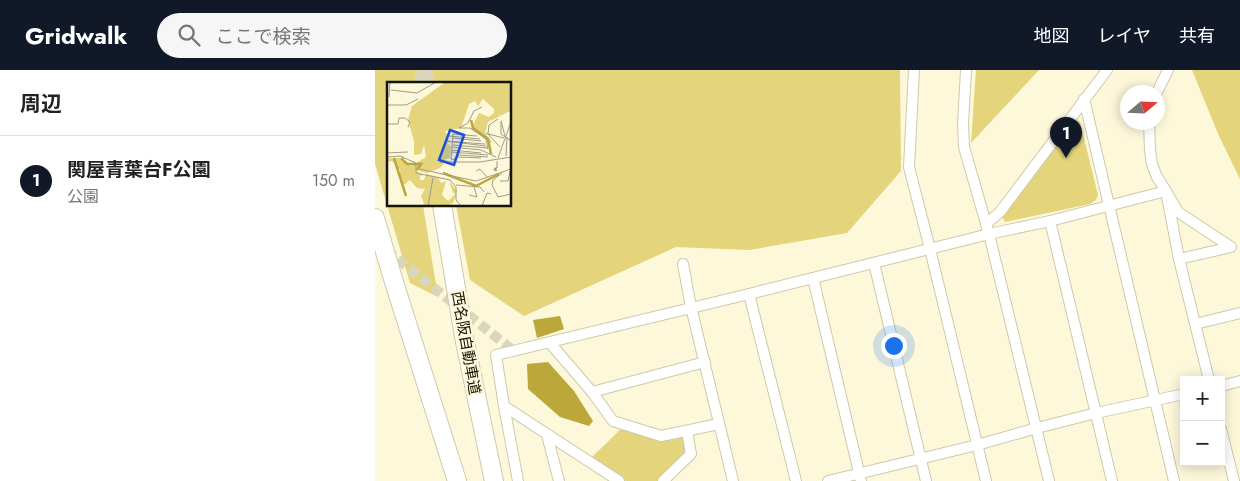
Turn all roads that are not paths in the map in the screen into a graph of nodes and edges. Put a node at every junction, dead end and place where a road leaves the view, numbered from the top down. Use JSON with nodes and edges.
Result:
{"nodes":[{"id":1,"x":914,"y":70,"type":"edge"},
{"id":2,"x":966,"y":70,"type":"edge"},
{"id":3,"x":1107,"y":70,"type":"edge"},
{"id":4,"x":1168,"y":70,"type":"edge"},
{"id":5,"x":1160,"y":85,"type":"edge"},
{"id":6,"x":1084,"y":99,"type":"junction"},
{"id":7,"x":1149,"y":130,"type":"edge"},
{"id":8,"x":1166,"y":191,"type":"junction"},
{"id":9,"x":1110,"y":205,"type":"junction"},
{"id":10,"x":442,"y":206,"type":"edge"},
{"id":11,"x":375,"y":218,"type":"edge"},
{"id":12,"x":1050,"y":221,"type":"junction"},
{"id":13,"x":987,"y":229,"type":"junction"},
{"id":14,"x":1231,"y":247,"type":"junction"},
{"id":15,"x":930,"y":249,"type":"junction"},
{"id":16,"x":1240,"y":255,"type":"edge"},
{"id":17,"x":1179,"y":260,"type":"junction"},
{"id":18,"x":874,"y":263,"type":"junction"},
{"id":19,"x":683,"y":264,"type":"dead end"},
{"id":20,"x":813,"y":278,"type":"junction"},
{"id":21,"x":749,"y":294,"type":"junction"},
{"id":22,"x":691,"y":308,"type":"junction"},
{"id":23,"x":1240,"y":313,"type":"edge"},
{"id":24,"x":1195,"y":324,"type":"junction"},
{"id":25,"x":550,"y":343,"type":"junction"},
{"id":26,"x":705,"y":362,"type":"junction"},
{"id":27,"x":1208,"y":376,"type":"edge"},
{"id":28,"x":1240,"y":381,"type":"edge"},
{"id":29,"x":1225,"y":385,"type":"edge"},
{"id":30,"x":592,"y":392,"type":"junction"},
{"id":31,"x":1180,"y":395,"type":"edge"},
{"id":32,"x":1155,"y":399,"type":"junction"},
{"id":33,"x":504,"y":406,"type":"junction"},
{"id":34,"x":1096,"y":413,"type":"junction"},
{"id":35,"x":719,"y":424,"type":"junction"},
{"id":36,"x":1037,"y":428,"type":"junction"},
{"id":37,"x":687,"y":431,"type":"junction"},
{"id":38,"x":547,"y":435,"type":"junction"},
{"id":39,"x":977,"y":445,"type":"junction"},
{"id":40,"x":1225,"y":445,"type":"edge"},
{"id":41,"x":921,"y":459,"type":"junction"},
{"id":42,"x":860,"y":477,"type":"edge"},
{"id":43,"x":615,"y":480,"type":"edge"},
{"id":44,"x":457,"y":481,"type":"edge"},
{"id":45,"x":494,"y":481,"type":"edge"},
{"id":46,"x":518,"y":481,"type":"edge"},
{"id":47,"x":559,"y":481,"type":"edge"},
{"id":48,"x":663,"y":481,"type":"edge"},
{"id":49,"x":733,"y":481,"type":"edge"},
{"id":50,"x":796,"y":481,"type":"edge"},
{"id":51,"x":828,"y":481,"type":"edge"},
{"id":52,"x":926,"y":481,"type":"edge"},
{"id":53,"x":986,"y":481,"type":"edge"},
{"id":54,"x":1049,"y":481,"type":"edge"},
{"id":55,"x":1112,"y":481,"type":"edge"},
{"id":56,"x":1174,"y":481,"type":"edge"},
{"id":57,"x":1234,"y":481,"type":"edge"}],
"edges":[{"from":1,"to":15,"type":"street"},
{"from":2,"to":13,"type":"street"},
{"from":3,"to":6,"type":"street"},
{"from":4,"to":5,"type":"street"},
{"from":6,"to":9,"type":"street"},
{"from":6,"to":13,"type":"street"},
{"from":7,"to":8,"type":"street"},
{"from":8,"to":9,"type":"street"},
{"from":8,"to":14,"type":"street"},
{"from":8,"to":17,"type":"street"},
{"from":9,"to":12,"type":"street"},
{"from":9,"to":32,"type":"street"},
{"from":10,"to":45,"type":"highway","name":"西名阪自動車道"},
{"from":11,"to":44,"type":"highway"},
{"from":12,"to":13,"type":"street"},
{"from":12,"to":34,"type":"street"},
{"from":13,"to":15,"type":"street"},
{"from":13,"to":36,"type":"street"},
{"from":14,"to":16,"type":"street"},
{"from":14,"to":17,"type":"street"},
{"from":15,"to":18,"type":"street"},
{"from":15,"to":39,"type":"street"},
{"from":17,"to":24,"type":"street"},
{"from":18,"to":20,"type":"street"},
{"from":18,"to":41,"type":"street"},
{"from":19,"to":22,"type":"street"},
{"from":20,"to":21,"type":"street"},
{"from":20,"to":42,"type":"street"},
{"from":21,"to":22,"type":"street"},
{"from":21,"to":50,"type":"street"},
{"from":22,"to":25,"type":"street"},
{"from":22,"to":26,"type":"street"},
{"from":23,"to":24,"type":"street"},
{"from":24,"to":27,"type":"street"},
{"from":25,"to":30,"type":"street"},
{"from":25,"to":33,"type":"street"},
{"from":26,"to":30,"type":"street"},
{"from":26,"to":35,"type":"street"},
{"from":28,"to":29,"type":"street"},
{"from":30,"to":37,"type":"street"},
{"from":31,"to":32,"type":"street"},
{"from":32,"to":34,"type":"street"},
{"from":32,"to":56,"type":"street"},
{"from":33,"to":38,"type":"street"},
{"from":33,"to":46,"type":"street"},
{"from":34,"to":36,"type":"street"},
{"from":34,"to":55,"type":"street"},
{"from":35,"to":37,"type":"street"},
{"from":35,"to":49,"type":"street"},
{"from":36,"to":39,"type":"street"},
{"from":36,"to":54,"type":"street"},
{"from":37,"to":48,"type":"street"},
{"from":38,"to":43,"type":"street"},
{"from":38,"to":47,"type":"street"},
{"from":39,"to":41,"type":"street"},
{"from":39,"to":53,"type":"street"},
{"from":40,"to":57,"type":"street"},
{"from":41,"to":42,"type":"street"},
{"from":41,"to":52,"type":"street"},
{"from":42,"to":51,"type":"street"}]}
